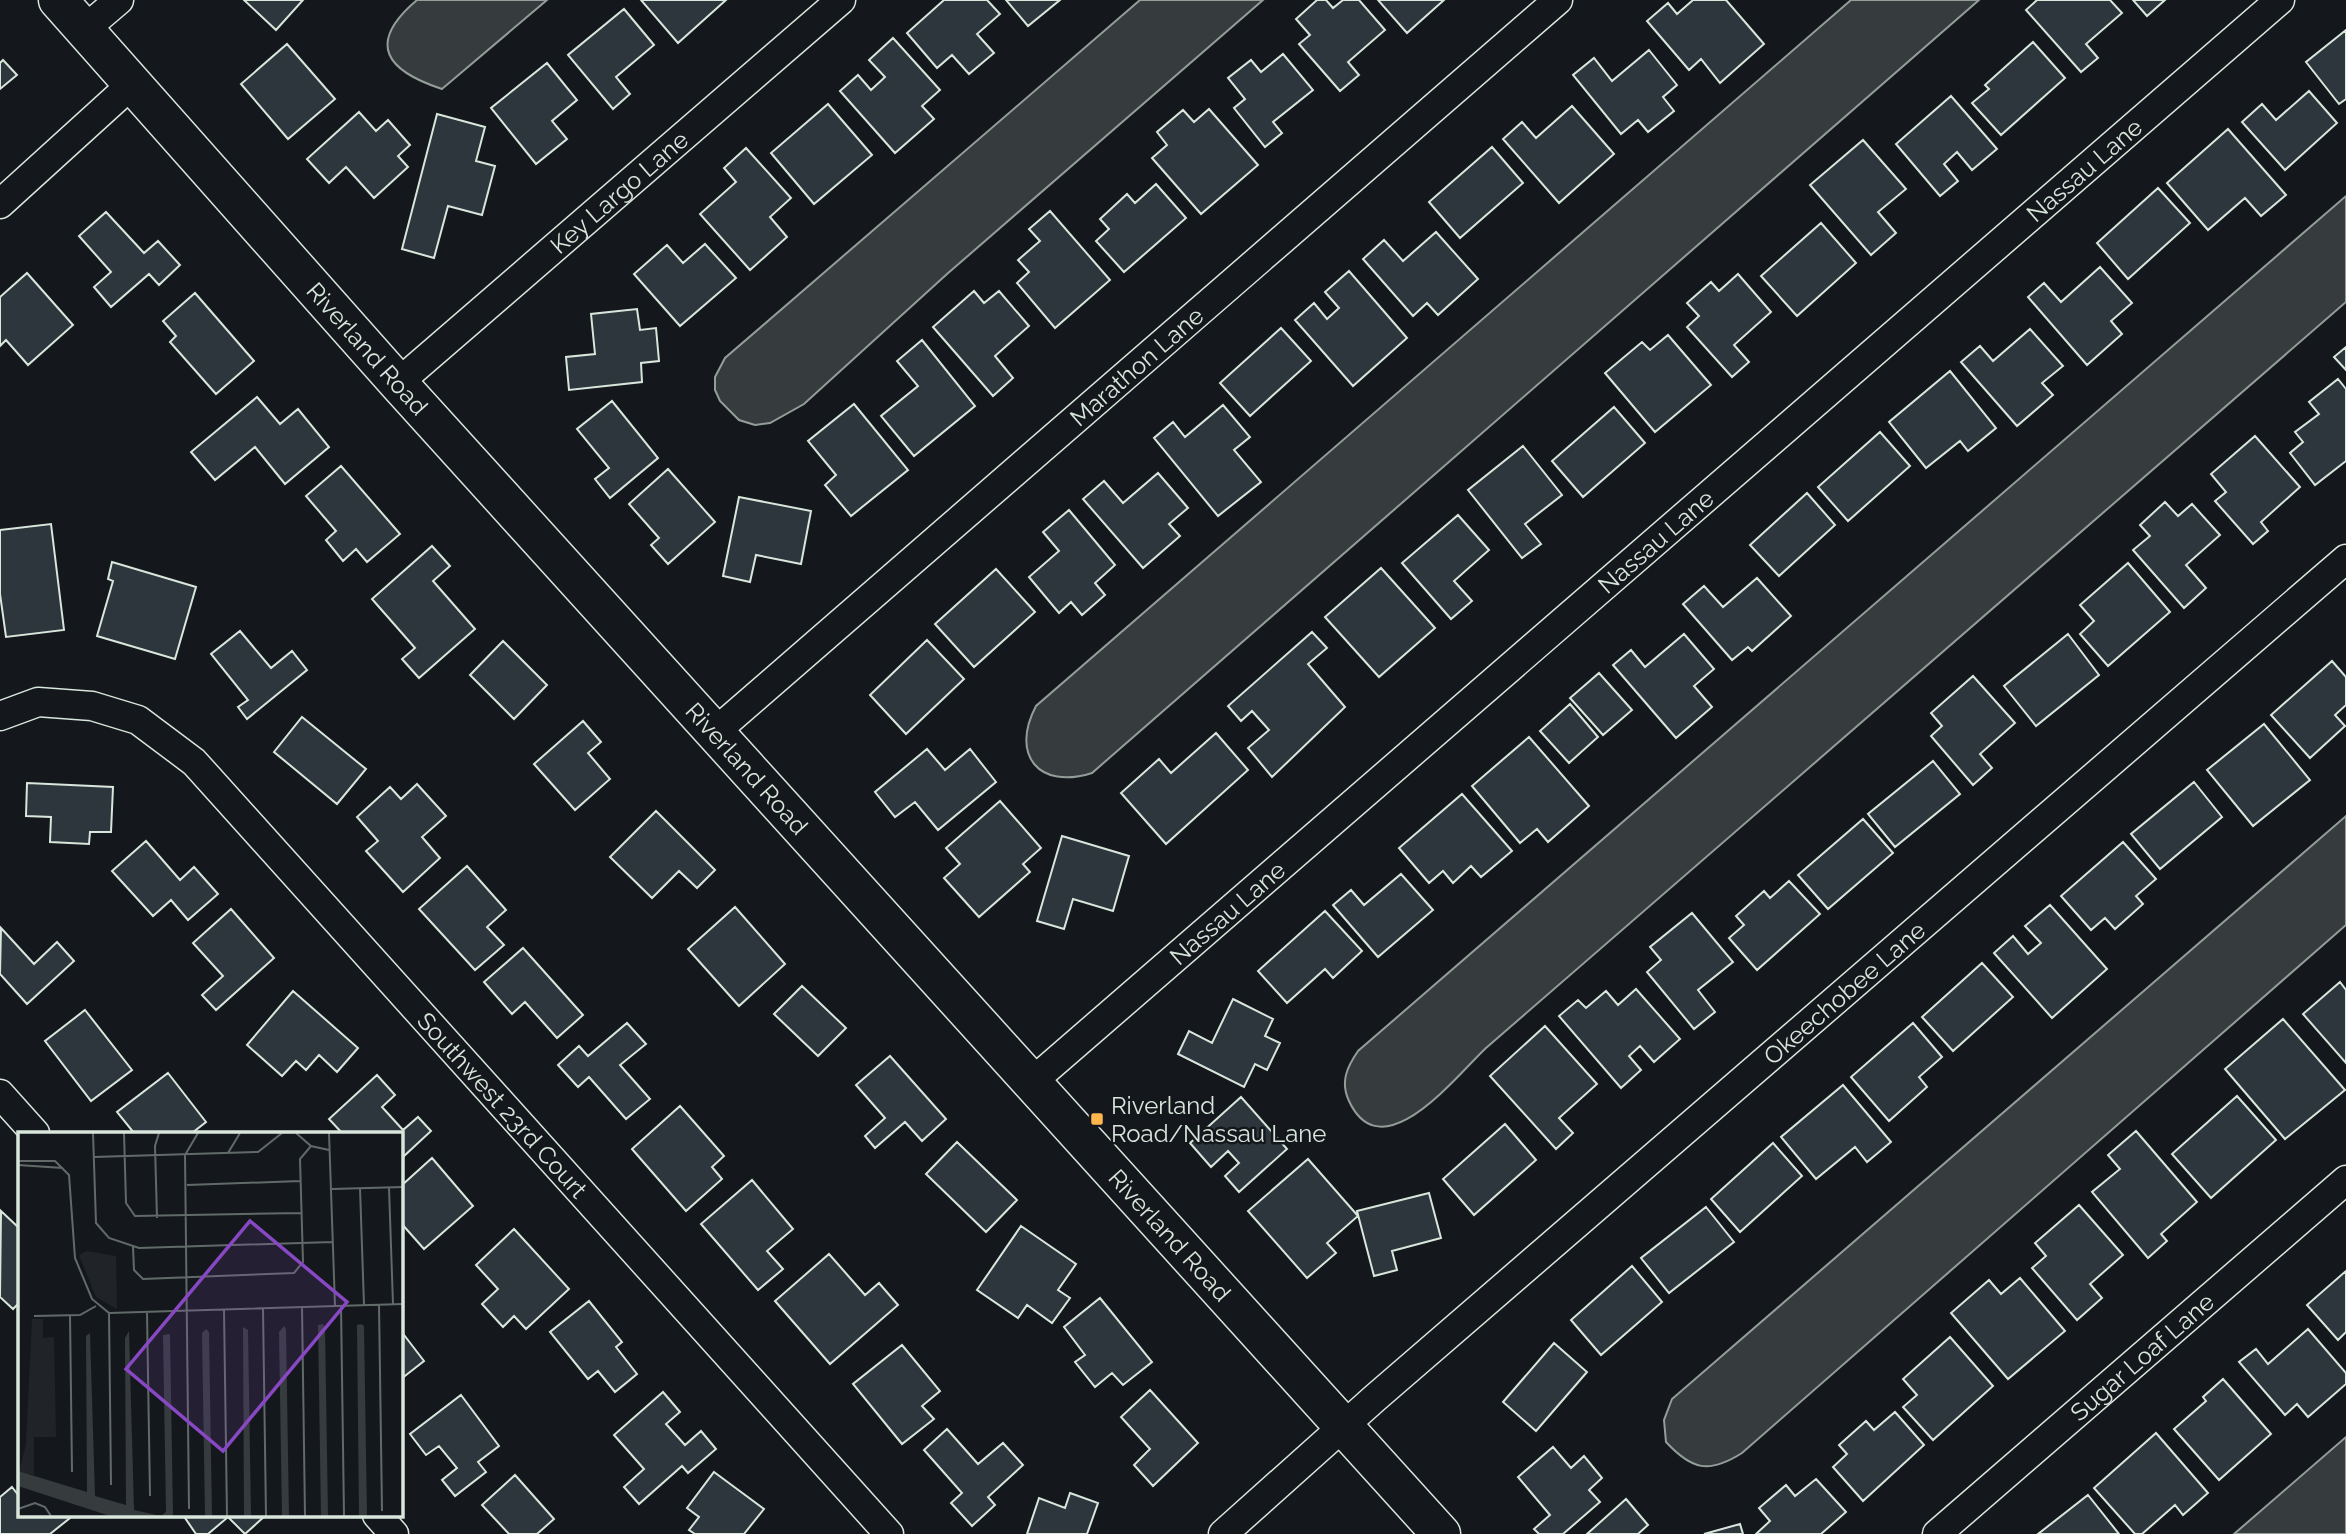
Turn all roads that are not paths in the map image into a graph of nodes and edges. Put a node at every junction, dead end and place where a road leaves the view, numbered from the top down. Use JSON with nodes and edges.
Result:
{"nodes":[{"id":1,"x":58,"y":0,"type":"edge"},
{"id":2,"x":120,"y":0,"type":"edge"},
{"id":3,"x":841,"y":0,"type":"edge"},
{"id":4,"x":1558,"y":0,"type":"edge"},
{"id":5,"x":2280,"y":0,"type":"edge"},
{"id":6,"x":85,"y":29,"type":"junction"},
{"id":7,"x":132,"y":84,"type":"junction"},
{"id":8,"x":0,"y":204,"type":"edge"},
{"id":9,"x":398,"y":383,"type":"junction"},
{"id":10,"x":2346,"y":559,"type":"edge"},
{"id":11,"x":0,"y":716,"type":"edge"},
{"id":12,"x":715,"y":732,"type":"junction"},
{"id":13,"x":1033,"y":1081,"type":"junction"},
{"id":14,"x":0,"y":1094,"type":"edge"},
{"id":15,"x":34,"y":1132,"type":"edge"},
{"id":16,"x":2346,"y":1180,"type":"edge"},
{"id":17,"x":1343,"y":1425,"type":"junction"},
{"id":18,"x":378,"y":1516,"type":"edge"},
{"id":19,"x":394,"y":1534,"type":"edge"},
{"id":20,"x":889,"y":1534,"type":"edge"},
{"id":21,"x":1223,"y":1534,"type":"edge"},
{"id":22,"x":1441,"y":1534,"type":"edge"},
{"id":23,"x":1937,"y":1534,"type":"edge"}],
"edges":[{"from":1,"to":6,"type":"street","name":"Riverland Road"},
{"from":2,"to":6,"type":"street"},
{"from":3,"to":9,"type":"street","name":"Key Largo Lane"},
{"from":4,"to":12,"type":"street","name":"Marathon Lane"},
{"from":5,"to":13,"type":"street","name":"Nassau Lane"},
{"from":6,"to":7,"type":"street","name":"Riverland Road"},
{"from":7,"to":8,"type":"street"},
{"from":7,"to":9,"type":"street","name":"Riverland Road"},
{"from":9,"to":12,"type":"street","name":"Riverland Road"},
{"from":10,"to":17,"type":"street","name":"Okeechobee Lane"},
{"from":11,"to":20,"type":"street","name":"Southwest 23rd Court"},
{"from":12,"to":13,"type":"street","name":"Riverland Road"},
{"from":13,"to":17,"type":"street","name":"Riverland Road"},
{"from":14,"to":15,"type":"street"},
{"from":16,"to":23,"type":"street","name":"Sugar Loaf Lane"},
{"from":17,"to":21,"type":"street","name":"Okeechobee Lane"},
{"from":17,"to":22,"type":"street","name":"Riverland Road"},
{"from":18,"to":19,"type":"street"}]}
